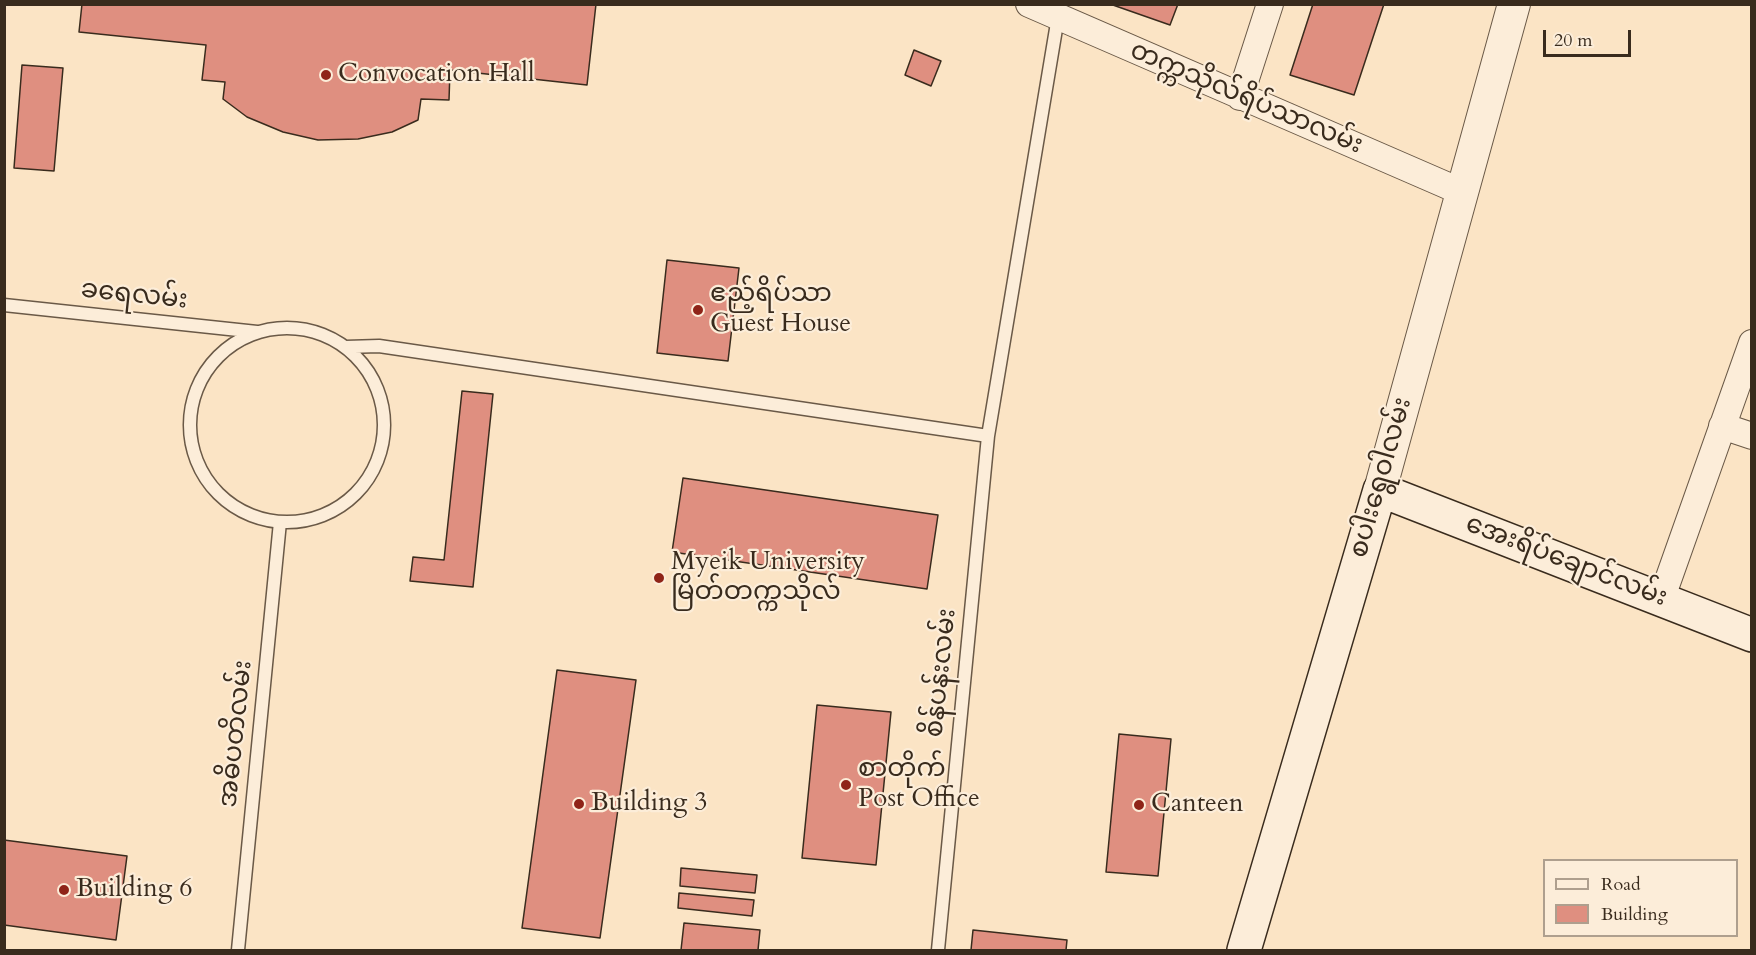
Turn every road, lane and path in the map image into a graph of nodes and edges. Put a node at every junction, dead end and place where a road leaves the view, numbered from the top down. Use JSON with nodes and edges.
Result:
{"nodes":[{"id":1,"x":1029,"y":4,"type":"edge"},
{"id":2,"x":1270,"y":4,"type":"edge"},
{"id":3,"x":1514,"y":4,"type":"edge"},
{"id":4,"x":1060,"y":11,"type":"edge"},
{"id":5,"x":1240,"y":97,"type":"junction"},
{"id":6,"x":1462,"y":192,"type":"junction"},
{"id":7,"x":4,"y":305,"type":"edge"},
{"id":8,"x":258,"y":332,"type":"junction"},
{"id":9,"x":1752,"y":343,"type":"edge"},
{"id":10,"x":346,"y":347,"type":"junction"},
{"id":11,"x":1722,"y":426,"type":"junction"},
{"id":12,"x":988,"y":436,"type":"junction"},
{"id":13,"x":1752,"y":436,"type":"edge"},
{"id":14,"x":1380,"y":490,"type":"junction"},
{"id":15,"x":280,"y":522,"type":"junction"},
{"id":16,"x":1661,"y":600,"type":"junction"},
{"id":17,"x":1752,"y":635,"type":"edge"},
{"id":18,"x":238,"y":951,"type":"edge"},
{"id":19,"x":938,"y":951,"type":"edge"},
{"id":20,"x":1244,"y":951,"type":"edge"}],
"edges":[{"from":1,"to":4,"type":"street","name":"တက္ကသိုလ်ရိပ်သာလမ်း"},
{"from":2,"to":5,"type":"street"},
{"from":3,"to":6,"type":"street","name":"စပါးရွေဝါလမ်း"},
{"from":4,"to":5,"type":"street","name":"တက္ကသိုလ်ရိပ်သာလမ်း"},
{"from":4,"to":12,"type":"lane","name":"စိန်ပန်းလမ်း"},
{"from":5,"to":6,"type":"street","name":"တက္ကသိုလ်ရိပ်သာလမ်း"},
{"from":6,"to":14,"type":"street","name":"စပါးရွေဝါလမ်း"},
{"from":7,"to":8,"type":"lane","name":"ခရေလမ်း"},
{"from":8,"to":10,"type":"lane"},
{"from":8,"to":15,"type":"lane"},
{"from":9,"to":11,"type":"street"},
{"from":10,"to":12,"type":"lane"},
{"from":10,"to":15,"type":"lane"},
{"from":11,"to":13,"type":"street"},
{"from":11,"to":16,"type":"street"},
{"from":12,"to":19,"type":"lane","name":"စိန်ပန်းလမ်း"},
{"from":14,"to":16,"type":"main road","name":"အေးရိပ်ချောင်လမ်း"},
{"from":14,"to":20,"type":"main road","name":"စပါးရွေဝါလမ်း"},
{"from":15,"to":18,"type":"lane","name":"အဓိပတိလမ်း"},
{"from":16,"to":17,"type":"main road","name":"အေးရိပ်ချောင်လမ်း"}]}
